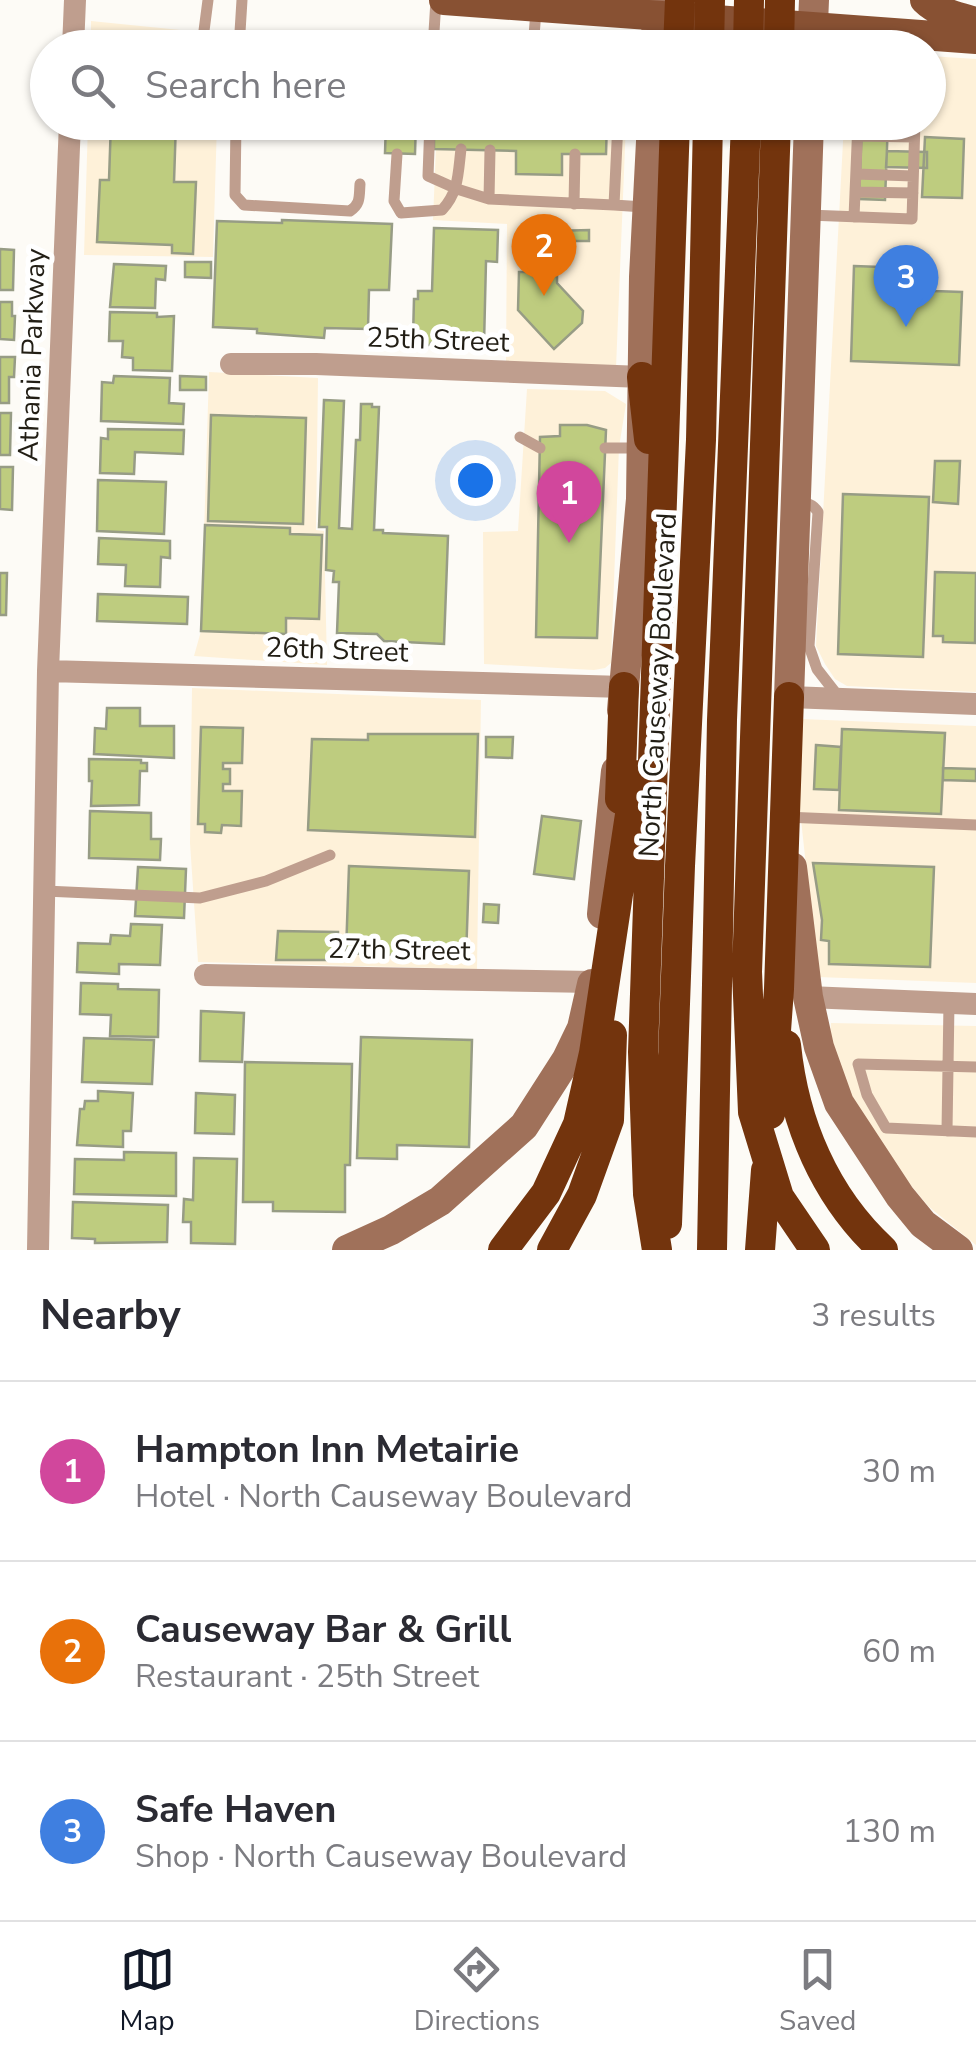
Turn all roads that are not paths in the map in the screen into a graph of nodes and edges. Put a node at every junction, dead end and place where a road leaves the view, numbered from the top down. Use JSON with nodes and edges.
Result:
{"nodes":[{"id":1,"x":75,"y":0,"type":"edge"},
{"id":2,"x":208,"y":0,"type":"edge"},
{"id":3,"x":242,"y":0,"type":"edge"},
{"id":4,"x":436,"y":0,"type":"edge"},
{"id":5,"x":444,"y":0,"type":"edge"},
{"id":6,"x":710,"y":0,"type":"edge"},
{"id":7,"x":749,"y":0,"type":"edge"},
{"id":8,"x":780,"y":0,"type":"edge"},
{"id":9,"x":925,"y":0,"type":"edge"},
{"id":10,"x":664,"y":5,"type":"edge"},
{"id":11,"x":536,"y":7,"type":"junction"},
{"id":12,"x":976,"y":22,"type":"edge"},
{"id":13,"x":813,"y":24,"type":"edge"},
{"id":14,"x":74,"y":30,"type":"edge"},
{"id":15,"x":204,"y":30,"type":"edge"},
{"id":16,"x":241,"y":30,"type":"edge"},
{"id":17,"x":434,"y":30,"type":"edge"},
{"id":18,"x":534,"y":30,"type":"edge"},
{"id":19,"x":659,"y":30,"type":"edge"},
{"id":20,"x":672,"y":30,"type":"edge"},
{"id":21,"x":709,"y":30,"type":"edge"},
{"id":22,"x":748,"y":30,"type":"edge"},
{"id":23,"x":779,"y":30,"type":"edge"},
{"id":24,"x":846,"y":30,"type":"edge"},
{"id":25,"x":976,"y":39,"type":"edge"},
{"id":26,"x":946,"y":43,"type":"edge"},
{"id":27,"x":69,"y":140,"type":"edge"},
{"id":28,"x":235,"y":140,"type":"edge"},
{"id":29,"x":429,"y":140,"type":"edge"},
{"id":30,"x":617,"y":140,"type":"edge"},
{"id":31,"x":651,"y":140,"type":"edge"},
{"id":32,"x":674,"y":140,"type":"edge"},
{"id":33,"x":708,"y":140,"type":"edge"},
{"id":34,"x":745,"y":140,"type":"edge"},
{"id":35,"x":775,"y":140,"type":"edge"},
{"id":36,"x":809,"y":140,"type":"edge"},
{"id":37,"x":858,"y":140,"type":"edge"},
{"id":38,"x":914,"y":140,"type":"edge"},
{"id":39,"x":461,"y":150,"type":"dead end"},
{"id":40,"x":490,"y":150,"type":"dead end"},
{"id":41,"x":397,"y":154,"type":"dead end"},
{"id":42,"x":575,"y":154,"type":"dead end"},
{"id":43,"x":856,"y":174,"type":"junction"},
{"id":44,"x":913,"y":176,"type":"junction"},
{"id":45,"x":360,"y":184,"type":"dead end"},
{"id":46,"x":457,"y":189,"type":"junction"},
{"id":47,"x":855,"y":192,"type":"junction"},
{"id":48,"x":913,"y":194,"type":"junction"},
{"id":49,"x":488,"y":199,"type":"junction"},
{"id":50,"x":574,"y":204,"type":"junction"},
{"id":51,"x":614,"y":205,"type":"junction"},
{"id":52,"x":648,"y":207,"type":"junction"},
{"id":53,"x":806,"y":215,"type":"junction"},
{"id":54,"x":854,"y":217,"type":"junction"},
{"id":55,"x":231,"y":364,"type":"dead end"},
{"id":56,"x":642,"y":377,"type":"junction"},
{"id":57,"x":520,"y":436,"type":"dead end"},
{"id":58,"x":540,"y":448,"type":"dead end"},
{"id":59,"x":605,"y":448,"type":"dead end"},
{"id":60,"x":642,"y":448,"type":"junction"},
{"id":61,"x":796,"y":502,"type":"junction"},
{"id":62,"x":658,"y":639,"type":"junction"},
{"id":63,"x":48,"y":671,"type":"junction"},
{"id":64,"x":624,"y":687,"type":"junction"},
{"id":65,"x":790,"y":697,"type":"junction"},
{"id":66,"x":841,"y":699,"type":"junction"},
{"id":67,"x":976,"y":704,"type":"edge"},
{"id":68,"x":785,"y":818,"type":"junction"},
{"id":69,"x":976,"y":825,"type":"edge"},
{"id":70,"x":330,"y":855,"type":"dead end"},
{"id":71,"x":680,"y":866,"type":"junction"},
{"id":72,"x":45,"y":890,"type":"junction"},
{"id":73,"x":205,"y":975,"type":"dead end"},
{"id":74,"x":592,"y":982,"type":"junction"},
{"id":75,"x":794,"y":993,"type":"junction"},
{"id":76,"x":949,"y":1003,"type":"junction"},
{"id":77,"x":976,"y":1004,"type":"edge"},
{"id":78,"x":948,"y":1066,"type":"junction"},
{"id":79,"x":976,"y":1067,"type":"edge"},
{"id":80,"x":947,"y":1131,"type":"junction"},
{"id":81,"x":976,"y":1132,"type":"edge"},
{"id":82,"x":38,"y":1250,"type":"edge"},
{"id":83,"x":347,"y":1250,"type":"edge"},
{"id":84,"x":503,"y":1250,"type":"edge"},
{"id":85,"x":552,"y":1250,"type":"edge"},
{"id":86,"x":658,"y":1250,"type":"edge"},
{"id":87,"x":666,"y":1250,"type":"edge"},
{"id":88,"x":712,"y":1250,"type":"edge"},
{"id":89,"x":760,"y":1250,"type":"edge"},
{"id":90,"x":815,"y":1250,"type":"edge"},
{"id":91,"x":883,"y":1250,"type":"edge"},
{"id":92,"x":958,"y":1250,"type":"edge"}],
"edges":[{"from":1,"to":14,"type":"street"},
{"from":2,"to":15,"type":"lane"},
{"from":3,"to":16,"type":"lane"},
{"from":4,"to":17,"type":"lane"},
{"from":5,"to":11,"type":"main road"},
{"from":6,"to":21,"type":"highway"},
{"from":7,"to":22,"type":"highway"},
{"from":8,"to":23,"type":"highway"},
{"from":9,"to":12,"type":"main road"},
{"from":10,"to":11,"type":"main road"},
{"from":10,"to":13,"type":"main road"},
{"from":10,"to":19,"type":"street"},
{"from":10,"to":20,"type":"highway"},
{"from":11,"to":18,"type":"lane"},
{"from":13,"to":24,"type":"main road"},
{"from":25,"to":26,"type":"main road"},
{"from":27,"to":63,"type":"street","name":"Athania Parkway"},
{"from":28,"to":45,"type":"lane"},
{"from":29,"to":46,"type":"lane"},
{"from":30,"to":51,"type":"lane"},
{"from":31,"to":52,"type":"street","name":"North Causeway Boulevard"},
{"from":32,"to":62,"type":"highway"},
{"from":33,"to":71,"type":"highway","name":"North Causeway Boulevard"},
{"from":34,"to":88,"type":"highway"},
{"from":35,"to":90,"type":"highway"},
{"from":36,"to":53,"type":"street"},
{"from":37,"to":43,"type":"lane"},
{"from":38,"to":44,"type":"lane"},
{"from":39,"to":46,"type":"lane"},
{"from":40,"to":49,"type":"lane"},
{"from":41,"to":46,"type":"lane"},
{"from":42,"to":50,"type":"lane"},
{"from":43,"to":44,"type":"lane"},
{"from":43,"to":47,"type":"lane"},
{"from":44,"to":48,"type":"lane"},
{"from":46,"to":49,"type":"lane"},
{"from":47,"to":48,"type":"lane"},
{"from":47,"to":54,"type":"lane"},
{"from":48,"to":54,"type":"lane"},
{"from":49,"to":50,"type":"lane"},
{"from":50,"to":51,"type":"lane"},
{"from":51,"to":52,"type":"lane"},
{"from":52,"to":56,"type":"street","name":"North Causeway Boulevard"},
{"from":53,"to":54,"type":"lane"},
{"from":53,"to":61,"type":"street"},
{"from":55,"to":56,"type":"street","name":"25th Street"},
{"from":56,"to":60,"type":"street","name":"North Causeway Boulevard"},
{"from":56,"to":71,"type":"highway"},
{"from":57,"to":58,"type":"lane"},
{"from":59,"to":60,"type":"lane"},
{"from":60,"to":64,"type":"street","name":"North Causeway Boulevard"},
{"from":61,"to":65,"type":"street"},
{"from":61,"to":66,"type":"lane"},
{"from":62,"to":84,"type":"highway"},
{"from":62,"to":86,"type":"highway"},
{"from":63,"to":64,"type":"street","name":"26th Street"},
{"from":63,"to":72,"type":"street","name":"Athania Parkway"},
{"from":64,"to":74,"type":"street","name":"North Causeway Boulevard"},
{"from":64,"to":85,"type":"highway"},
{"from":65,"to":66,"type":"street"},
{"from":65,"to":68,"type":"highway"},
{"from":66,"to":67,"type":"street"},
{"from":68,"to":69,"type":"lane"},
{"from":68,"to":75,"type":"highway"},
{"from":70,"to":72,"type":"lane"},
{"from":71,"to":87,"type":"highway","name":"North Causeway Boulevard"},
{"from":72,"to":82,"type":"street","name":"Athania Parkway"},
{"from":73,"to":74,"type":"street","name":"27th Street"},
{"from":74,"to":83,"type":"street","name":"North Causeway Boulevard"},
{"from":75,"to":76,"type":"street"},
{"from":75,"to":89,"type":"highway"},
{"from":75,"to":91,"type":"highway"},
{"from":75,"to":92,"type":"street"},
{"from":76,"to":77,"type":"street"},
{"from":76,"to":78,"type":"lane"},
{"from":78,"to":79,"type":"lane"},
{"from":78,"to":80,"type":"lane"},
{"from":78,"to":80,"type":"lane"},
{"from":80,"to":81,"type":"lane"}]}
